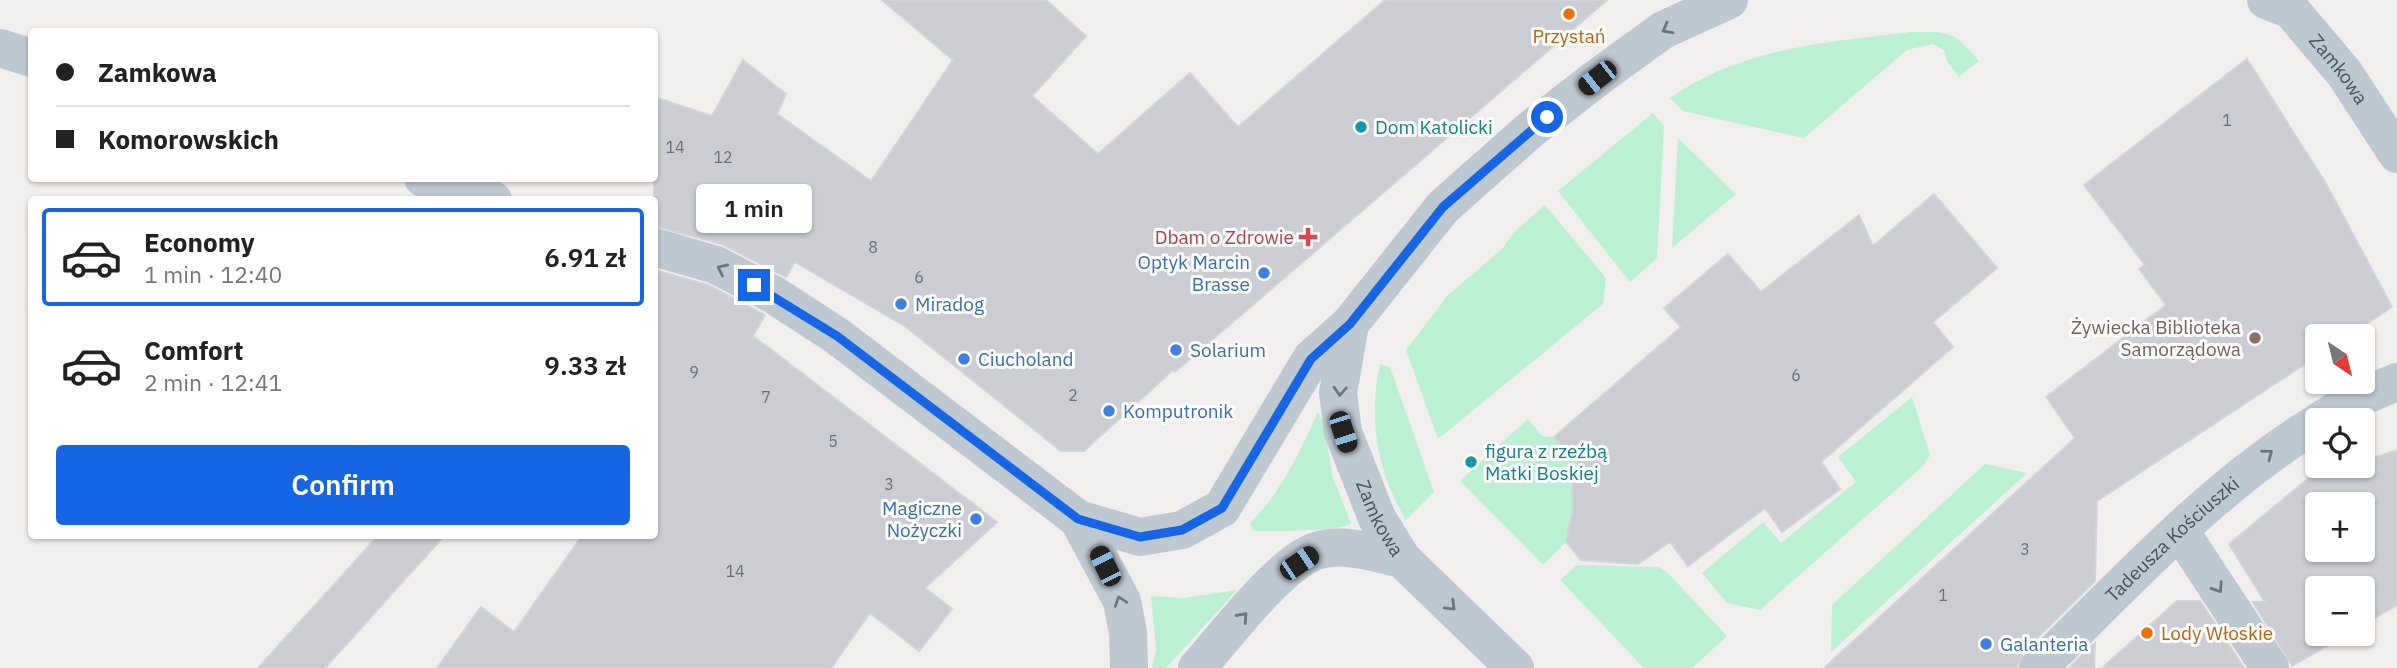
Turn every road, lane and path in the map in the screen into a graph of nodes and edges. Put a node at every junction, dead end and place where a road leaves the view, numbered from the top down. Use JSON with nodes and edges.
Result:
{"nodes":[{"id":1,"x":1729,"y":0,"type":"edge"},
{"id":2,"x":2266,"y":0,"type":"edge"},
{"id":3,"x":0,"y":48,"type":"edge"},
{"id":4,"x":28,"y":57,"type":"edge"},
{"id":5,"x":2397,"y":154,"type":"edge"},
{"id":6,"x":436,"y":182,"type":"edge"},
{"id":7,"x":480,"y":196,"type":"edge"},
{"id":8,"x":658,"y":248,"type":"edge"},
{"id":9,"x":1350,"y":324,"type":"junction"},
{"id":10,"x":2397,"y":382,"type":"edge"},
{"id":11,"x":2341,"y":408,"type":"edge"},
{"id":12,"x":2305,"y":430,"type":"edge"},
{"id":13,"x":1078,"y":519,"type":"junction"},
{"id":14,"x":2180,"y":531,"type":"junction"},
{"id":15,"x":1402,"y":559,"type":"junction"},
{"id":16,"x":1129,"y":668,"type":"edge"},
{"id":17,"x":1197,"y":668,"type":"edge"},
{"id":18,"x":1515,"y":668,"type":"edge"},
{"id":19,"x":2038,"y":668,"type":"edge"},
{"id":20,"x":2270,"y":668,"type":"edge"}],
"edges":[{"from":1,"to":9,"type":"street","name":"Zamkowa","one_way":true},
{"from":2,"to":5,"type":"street","name":"Zamkowa"},
{"from":3,"to":4,"type":"street"},
{"from":6,"to":7,"type":"street"},
{"from":13,"to":8,"type":"street","one_way":true},
{"from":9,"to":13,"type":"street","name":"Zamkowa"},
{"from":9,"to":15,"type":"street","name":"Zamkowa","one_way":true},
{"from":10,"to":11,"type":"street","name":"Tadeusza Kościuszki"},
{"from":14,"to":12,"type":"street","name":"Tadeusza Kościuszki","one_way":true},
{"from":16,"to":13,"type":"street","one_way":true},
{"from":14,"to":19,"type":"street","name":"Tadeusza Kościuszki"},
{"from":14,"to":20,"type":"street","one_way":true},
{"from":17,"to":15,"type":"street","one_way":true},
{"from":15,"to":18,"type":"street","name":"Zamkowa","one_way":true}]}
